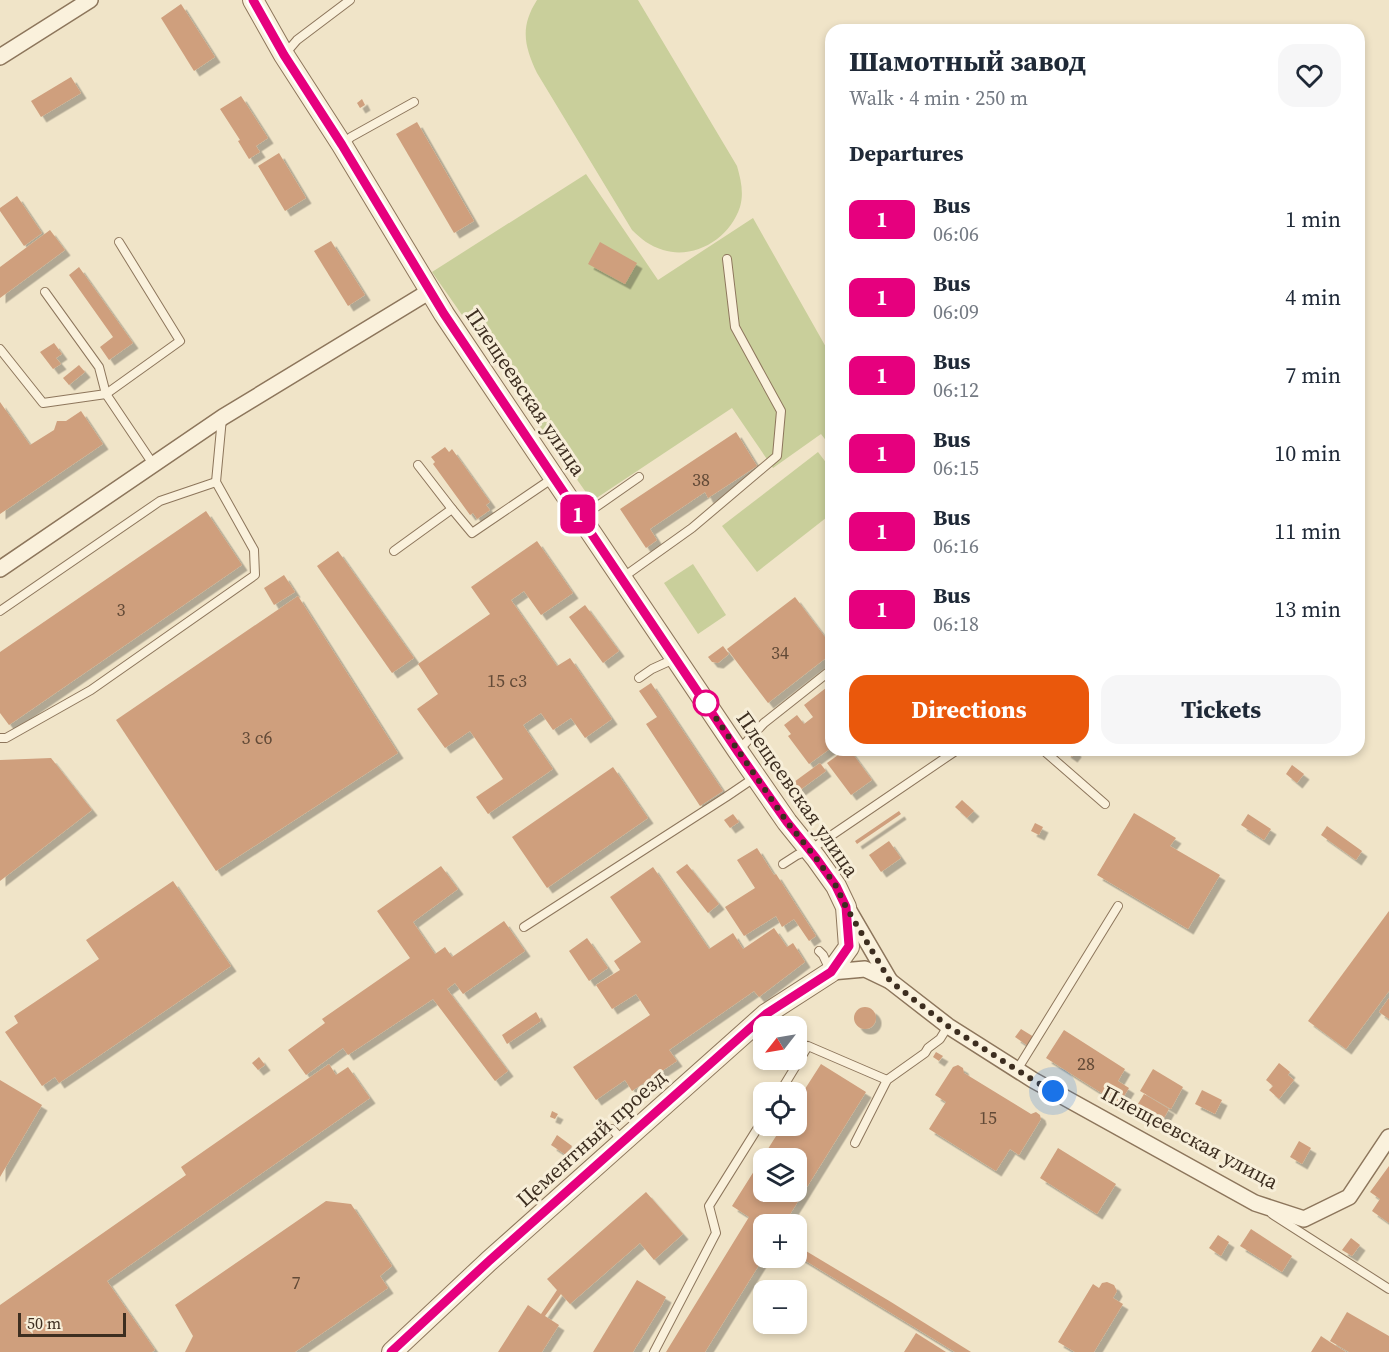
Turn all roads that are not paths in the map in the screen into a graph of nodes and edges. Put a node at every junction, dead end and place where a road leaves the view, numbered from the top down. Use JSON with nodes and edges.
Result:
{"nodes":[{"id":1,"x":90,"y":0,"type":"edge"},
{"id":2,"x":253,"y":0,"type":"edge"},
{"id":3,"x":350,"y":0,"type":"edge"},
{"id":4,"x":284,"y":55,"type":"junction"},
{"id":5,"x":0,"y":57,"type":"edge"},
{"id":6,"x":414,"y":102,"type":"dead end"},
{"id":7,"x":342,"y":145,"type":"junction"},
{"id":8,"x":119,"y":242,"type":"dead end"},
{"id":9,"x":727,"y":259,"type":"dead end"},
{"id":10,"x":430,"y":291,"type":"junction"},
{"id":11,"x":45,"y":292,"type":"dead end"},
{"id":12,"x":0,"y":349,"type":"edge"},
{"id":13,"x":106,"y":394,"type":"junction"},
{"id":14,"x":223,"y":417,"type":"junction"},
{"id":15,"x":153,"y":464,"type":"junction"},
{"id":16,"x":418,"y":465,"type":"dead end"},
{"id":17,"x":554,"y":477,"type":"junction"},
{"id":18,"x":639,"y":477,"type":"dead end"},
{"id":19,"x":216,"y":482,"type":"junction"},
{"id":20,"x":596,"y":507,"type":"dead end"},
{"id":21,"x":452,"y":510,"type":"junction"},
{"id":22,"x":394,"y":551,"type":"dead end"},
{"id":23,"x":0,"y":569,"type":"edge"},
{"id":24,"x":622,"y":578,"type":"junction"},
{"id":25,"x":0,"y":611,"type":"edge"},
{"id":26,"x":675,"y":658,"type":"junction"},
{"id":27,"x":825,"y":675,"type":"edge"},
{"id":28,"x":639,"y":678,"type":"dead end"},
{"id":29,"x":0,"y":738,"type":"edge"},
{"id":30,"x":738,"y":752,"type":"junction"},
{"id":31,"x":948,"y":756,"type":"edge"},
{"id":32,"x":1050,"y":756,"type":"edge"},
{"id":33,"x":756,"y":777,"type":"junction"},
{"id":34,"x":1105,"y":804,"type":"dead end"},
{"id":35,"x":810,"y":850,"type":"junction"},
{"id":36,"x":783,"y":864,"type":"dead end"},
{"id":37,"x":1118,"y":906,"type":"dead end"},
{"id":38,"x":846,"y":907,"type":"junction"},
{"id":39,"x":524,"y":927,"type":"dead end"},
{"id":40,"x":819,"y":951,"type":"dead end"},
{"id":41,"x":831,"y":972,"type":"junction"},
{"id":42,"x":890,"y":981,"type":"junction"},
{"id":43,"x":948,"y":1026,"type":"junction"},
{"id":44,"x":1017,"y":1070,"type":"junction"},
{"id":45,"x":887,"y":1080,"type":"junction"},
{"id":46,"x":786,"y":1082,"type":"edge"},
{"id":47,"x":753,"y":1136,"type":"edge"},
{"id":48,"x":1389,"y":1137,"type":"edge"},
{"id":49,"x":855,"y":1143,"type":"dead end"},
{"id":50,"x":1255,"y":1203,"type":"junction"},
{"id":51,"x":1389,"y":1289,"type":"edge"},
{"id":52,"x":392,"y":1352,"type":"edge"},
{"id":53,"x":654,"y":1352,"type":"edge"}],
"edges":[{"from":1,"to":5,"type":"street"},
{"from":2,"to":4,"type":"street","name":"Плещеевская улица"},
{"from":3,"to":4,"type":"lane"},
{"from":4,"to":7,"type":"street","name":"Плещеевская улица"},
{"from":6,"to":7,"type":"lane"},
{"from":7,"to":10,"type":"street","name":"Плещеевская улица"},
{"from":8,"to":13,"type":"lane"},
{"from":9,"to":24,"type":"lane"},
{"from":10,"to":14,"type":"street"},
{"from":10,"to":17,"type":"street","name":"Плещеевская улица"},
{"from":11,"to":13,"type":"lane"},
{"from":12,"to":13,"type":"lane"},
{"from":13,"to":15,"type":"lane"},
{"from":14,"to":15,"type":"street"},
{"from":14,"to":19,"type":"lane"},
{"from":15,"to":23,"type":"street"},
{"from":16,"to":21,"type":"lane"},
{"from":17,"to":21,"type":"lane"},
{"from":17,"to":24,"type":"street","name":"Плещеевская улица"},
{"from":18,"to":20,"type":"lane"},
{"from":19,"to":25,"type":"lane"},
{"from":19,"to":29,"type":"lane"},
{"from":21,"to":22,"type":"lane"},
{"from":24,"to":26,"type":"street","name":"Плещеевская улица"},
{"from":26,"to":28,"type":"lane"},
{"from":26,"to":30,"type":"street","name":"Плещеевская улица"},
{"from":27,"to":30,"type":"lane"},
{"from":30,"to":33,"type":"street","name":"Плещеевская улица"},
{"from":31,"to":35,"type":"lane"},
{"from":32,"to":34,"type":"lane"},
{"from":33,"to":35,"type":"street","name":"Плещеевская улица"},
{"from":33,"to":39,"type":"lane"},
{"from":35,"to":36,"type":"lane"},
{"from":35,"to":38,"type":"street","name":"Плещеевская улица"},
{"from":37,"to":44,"type":"lane"},
{"from":38,"to":41,"type":"street","name":"Плещеевская улица"},
{"from":38,"to":42,"type":"street"},
{"from":40,"to":41,"type":"lane"},
{"from":41,"to":42,"type":"street","name":"Плещеевская улица"},
{"from":41,"to":52,"type":"street","name":"Цементный проезд"},
{"from":42,"to":43,"type":"street","name":"Плещеевская улица"},
{"from":43,"to":44,"type":"street","name":"Плещеевская улица"},
{"from":43,"to":45,"type":"lane"},
{"from":44,"to":50,"type":"street","name":"Плещеевская улица"},
{"from":45,"to":46,"type":"lane"},
{"from":45,"to":49,"type":"lane"},
{"from":47,"to":53,"type":"lane"},
{"from":48,"to":50,"type":"street","name":"Плещеевская улица"},
{"from":50,"to":51,"type":"lane"}]}
